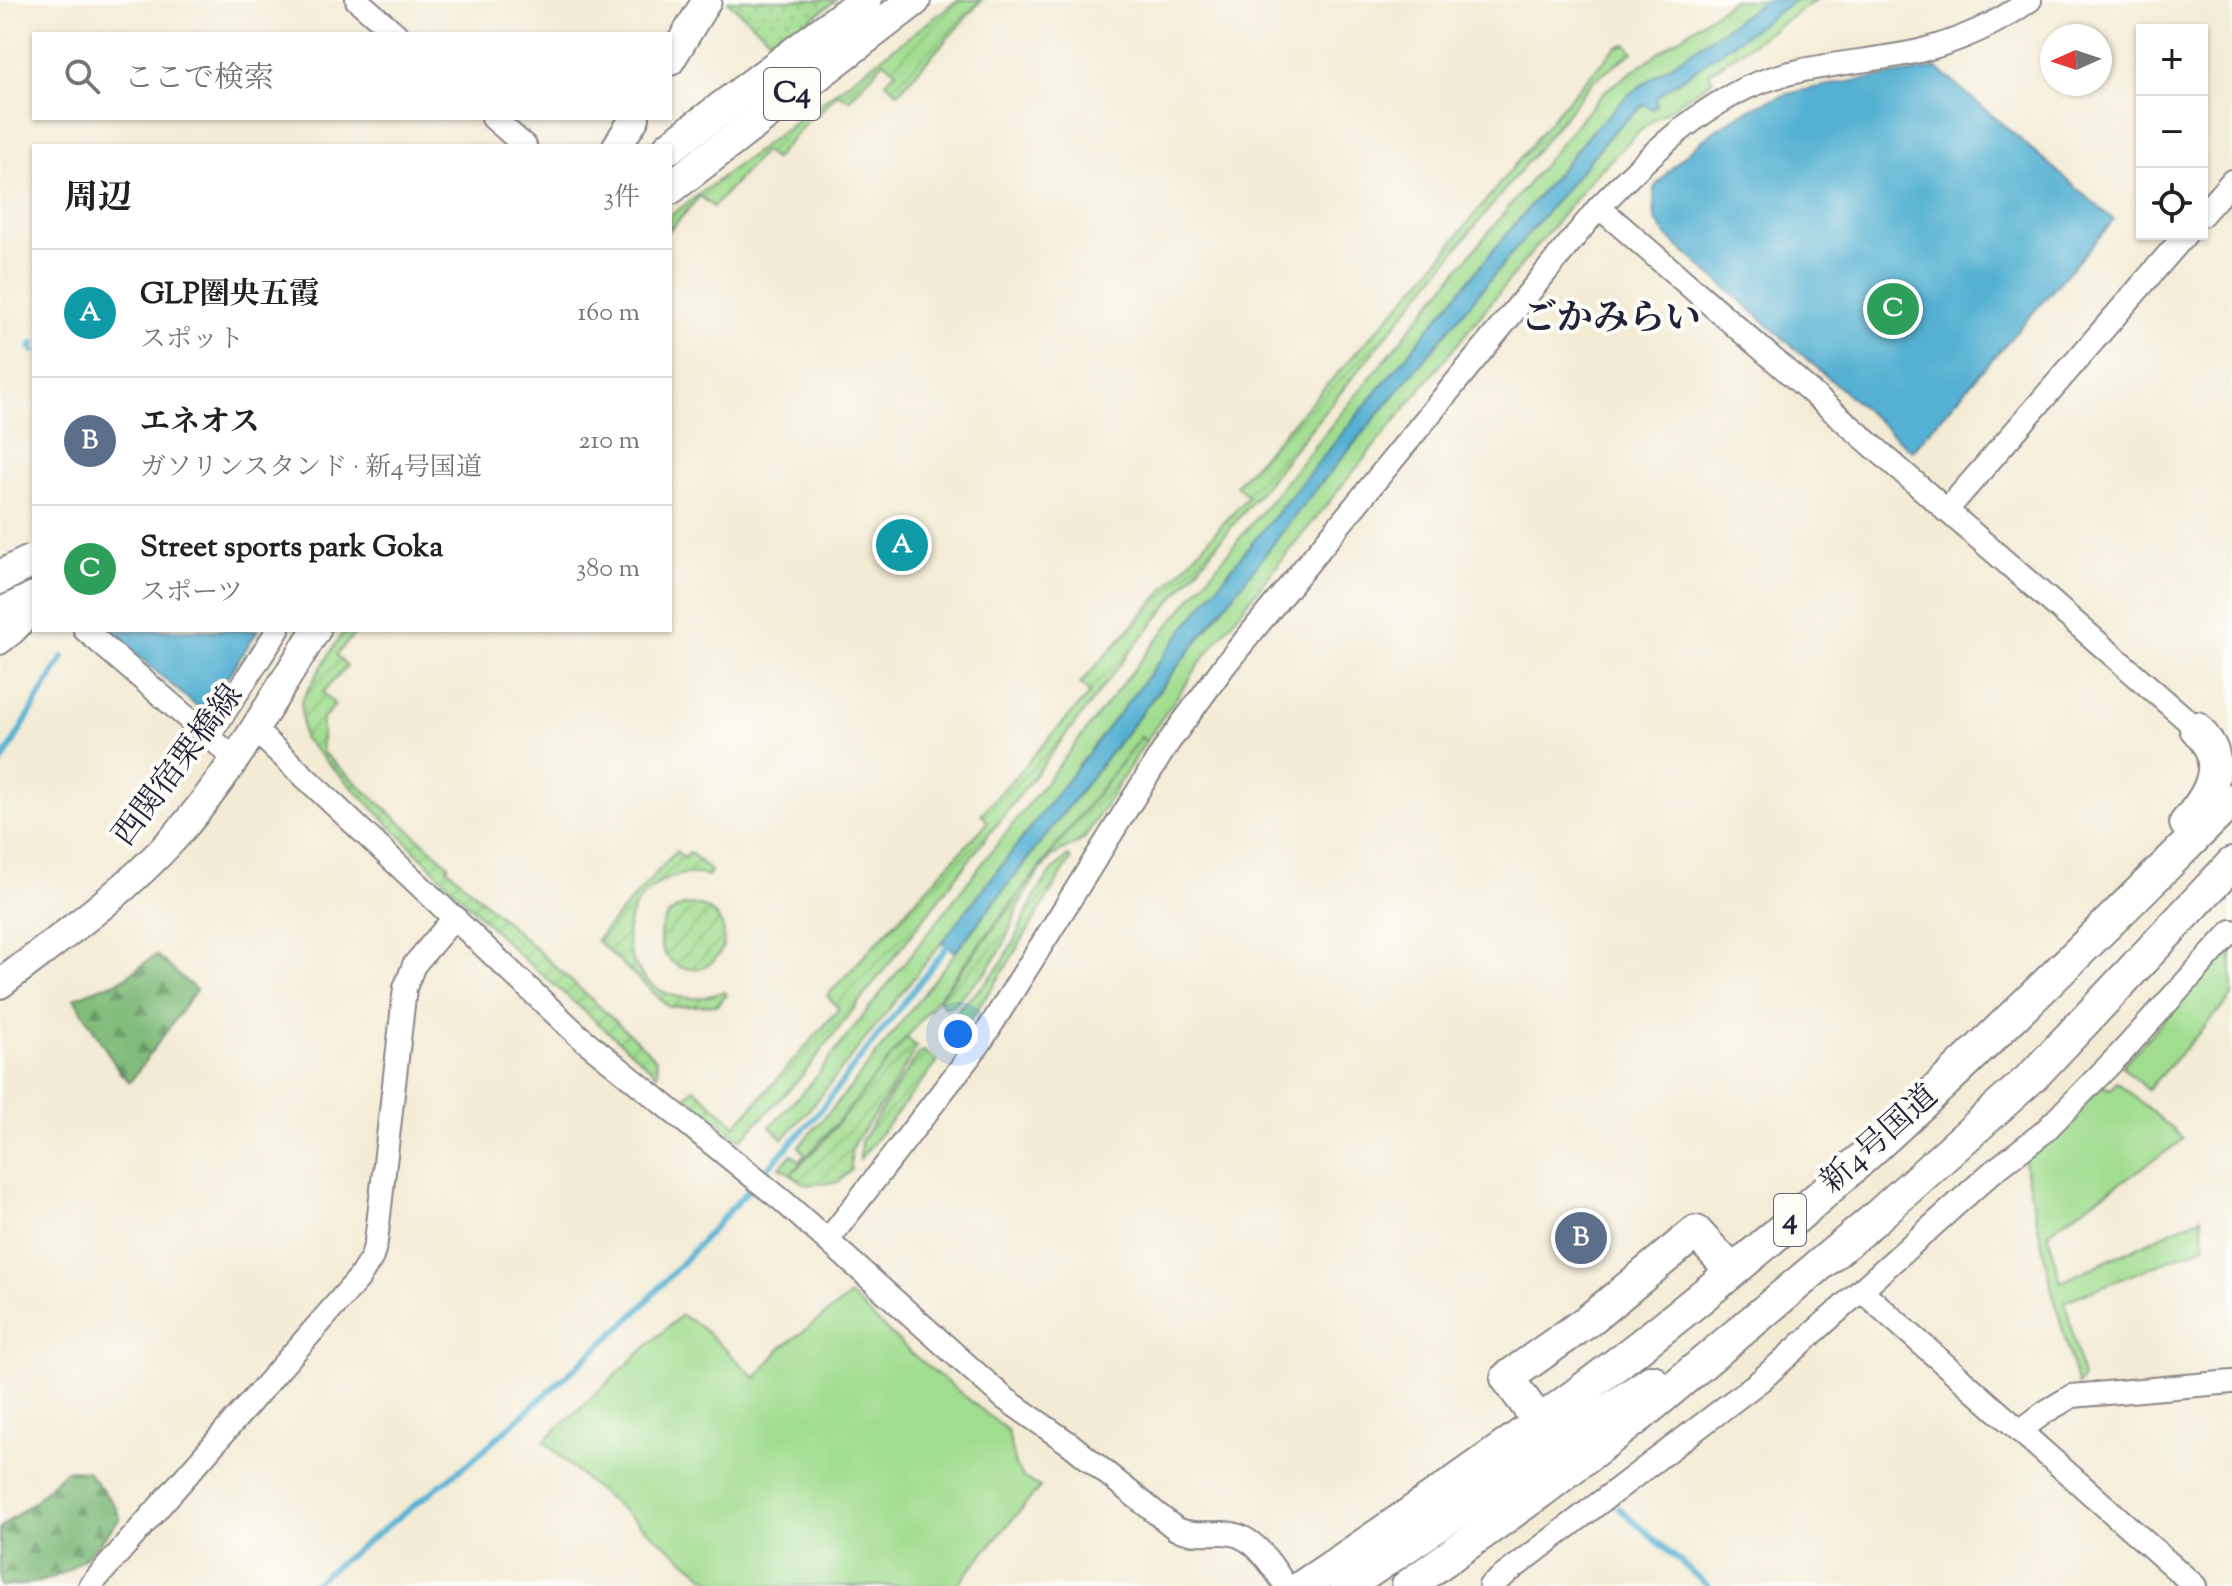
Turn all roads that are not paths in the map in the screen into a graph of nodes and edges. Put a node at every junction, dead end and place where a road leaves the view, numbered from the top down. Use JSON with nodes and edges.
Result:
{"nodes":[{"id":1,"x":357,"y":0,"type":"edge"},
{"id":2,"x":707,"y":0,"type":"edge"},
{"id":3,"x":865,"y":0,"type":"edge"},
{"id":4,"x":914,"y":0,"type":"edge"},
{"id":5,"x":2030,"y":0,"type":"edge"},
{"id":6,"x":394,"y":32,"type":"edge"},
{"id":7,"x":672,"y":58,"type":"edge"},
{"id":8,"x":495,"y":120,"type":"edge"},
{"id":9,"x":634,"y":120,"type":"edge"},
{"id":10,"x":523,"y":144,"type":"edge"},
{"id":11,"x":618,"y":144,"type":"edge"},
{"id":12,"x":672,"y":145,"type":"edge"},
{"id":13,"x":2232,"y":181,"type":"edge"},
{"id":14,"x":672,"y":186,"type":"edge"},
{"id":15,"x":1599,"y":207,"type":"junction"},
{"id":16,"x":2208,"y":208,"type":"edge"},
{"id":17,"x":2181,"y":240,"type":"edge"},
{"id":18,"x":1946,"y":511,"type":"junction"},
{"id":19,"x":0,"y":556,"type":"edge"},
{"id":20,"x":32,"y":557,"type":"edge"},
{"id":21,"x":24,"y":579,"type":"edge"},
{"id":22,"x":32,"y":613,"type":"edge"},
{"id":23,"x":0,"y":615,"type":"edge"},
{"id":24,"x":87,"y":632,"type":"edge"},
{"id":25,"x":277,"y":632,"type":"edge"},
{"id":26,"x":315,"y":632,"type":"edge"},
{"id":27,"x":0,"y":643,"type":"edge"},
{"id":28,"x":2196,"y":728,"type":"junction"},
{"id":29,"x":254,"y":729,"type":"junction"},
{"id":30,"x":209,"y":736,"type":"junction"},
{"id":31,"x":2232,"y":739,"type":"edge"},
{"id":32,"x":234,"y":758,"type":"junction"},
{"id":33,"x":2232,"y":800,"type":"edge"},
{"id":34,"x":2232,"y":864,"type":"edge"},
{"id":35,"x":2232,"y":888,"type":"edge"},
{"id":36,"x":455,"y":917,"type":"junction"},
{"id":37,"x":2232,"y":931,"type":"edge"},
{"id":38,"x":2165,"y":938,"type":"junction"},
{"id":39,"x":2082,"y":949,"type":"junction"},
{"id":40,"x":0,"y":984,"type":"edge"},
{"id":41,"x":828,"y":1240,"type":"junction"},
{"id":42,"x":1732,"y":1271,"type":"junction"},
{"id":43,"x":1862,"y":1291,"type":"junction"},
{"id":44,"x":1767,"y":1310,"type":"junction"},
{"id":45,"x":2232,"y":1382,"type":"edge"},
{"id":46,"x":1539,"y":1421,"type":"junction"},
{"id":47,"x":2020,"y":1431,"type":"junction"},
{"id":48,"x":90,"y":1586,"type":"edge"},
{"id":49,"x":1286,"y":1586,"type":"edge"},
{"id":50,"x":1303,"y":1586,"type":"edge"},
{"id":51,"x":1347,"y":1586,"type":"edge"},
{"id":52,"x":1408,"y":1586,"type":"edge"},
{"id":53,"x":1490,"y":1586,"type":"edge"},
{"id":54,"x":2195,"y":1586,"type":"edge"}],
"edges":[{"from":1,"to":6,"type":"street"},
{"from":2,"to":7,"type":"main road"},
{"from":3,"to":12,"type":"highway","number":"C4"},
{"from":4,"to":14,"type":"highway","number":"C4"},
{"from":5,"to":15,"type":"street"},
{"from":8,"to":10,"type":"street"},
{"from":9,"to":11,"type":"main road"},
{"from":13,"to":16,"type":"street"},
{"from":15,"to":18,"type":"street"},
{"from":15,"to":41,"type":"street"},
{"from":17,"to":18,"type":"street"},
{"from":18,"to":28,"type":"street"},
{"from":19,"to":21,"type":"street"},
{"from":20,"to":21,"type":"street"},
{"from":21,"to":23,"type":"highway"},
{"from":22,"to":27,"type":"street"},
{"from":24,"to":30,"type":"street"},
{"from":25,"to":30,"type":"street"},
{"from":26,"to":29,"type":"main road","name":"西関宿栗橋線"},
{"from":28,"to":31,"type":"highway"},
{"from":28,"to":39,"type":"highway"},
{"from":29,"to":32,"type":"main road","name":"西関宿栗橋線"},
{"from":29,"to":36,"type":"street"},
{"from":30,"to":32,"type":"street"},
{"from":32,"to":40,"type":"main road","name":"西関宿栗橋線"},
{"from":33,"to":39,"type":"highway","name":"新4号国道","number":"4"},
{"from":34,"to":38,"type":"highway","name":"新4号国道","number":"4"},
{"from":35,"to":38,"type":"highway"},
{"from":36,"to":41,"type":"street"},
{"from":36,"to":48,"type":"street"},
{"from":37,"to":43,"type":"street"},
{"from":38,"to":44,"type":"highway","name":"新4号国道","number":"4"},
{"from":39,"to":42,"type":"highway","name":"新4号国道","number":"4"},
{"from":41,"to":49,"type":"street"},
{"from":42,"to":46,"type":"highway","name":"新4号国道","number":"4"},
{"from":42,"to":46,"type":"highway"},
{"from":43,"to":47,"type":"street"},
{"from":43,"to":53,"type":"street"},
{"from":44,"to":51,"type":"highway"},
{"from":44,"to":52,"type":"highway","name":"新4号国道","number":"4"},
{"from":45,"to":47,"type":"street"},
{"from":46,"to":50,"type":"highway","name":"新4号国道","number":"4"},
{"from":47,"to":54,"type":"street"}]}
